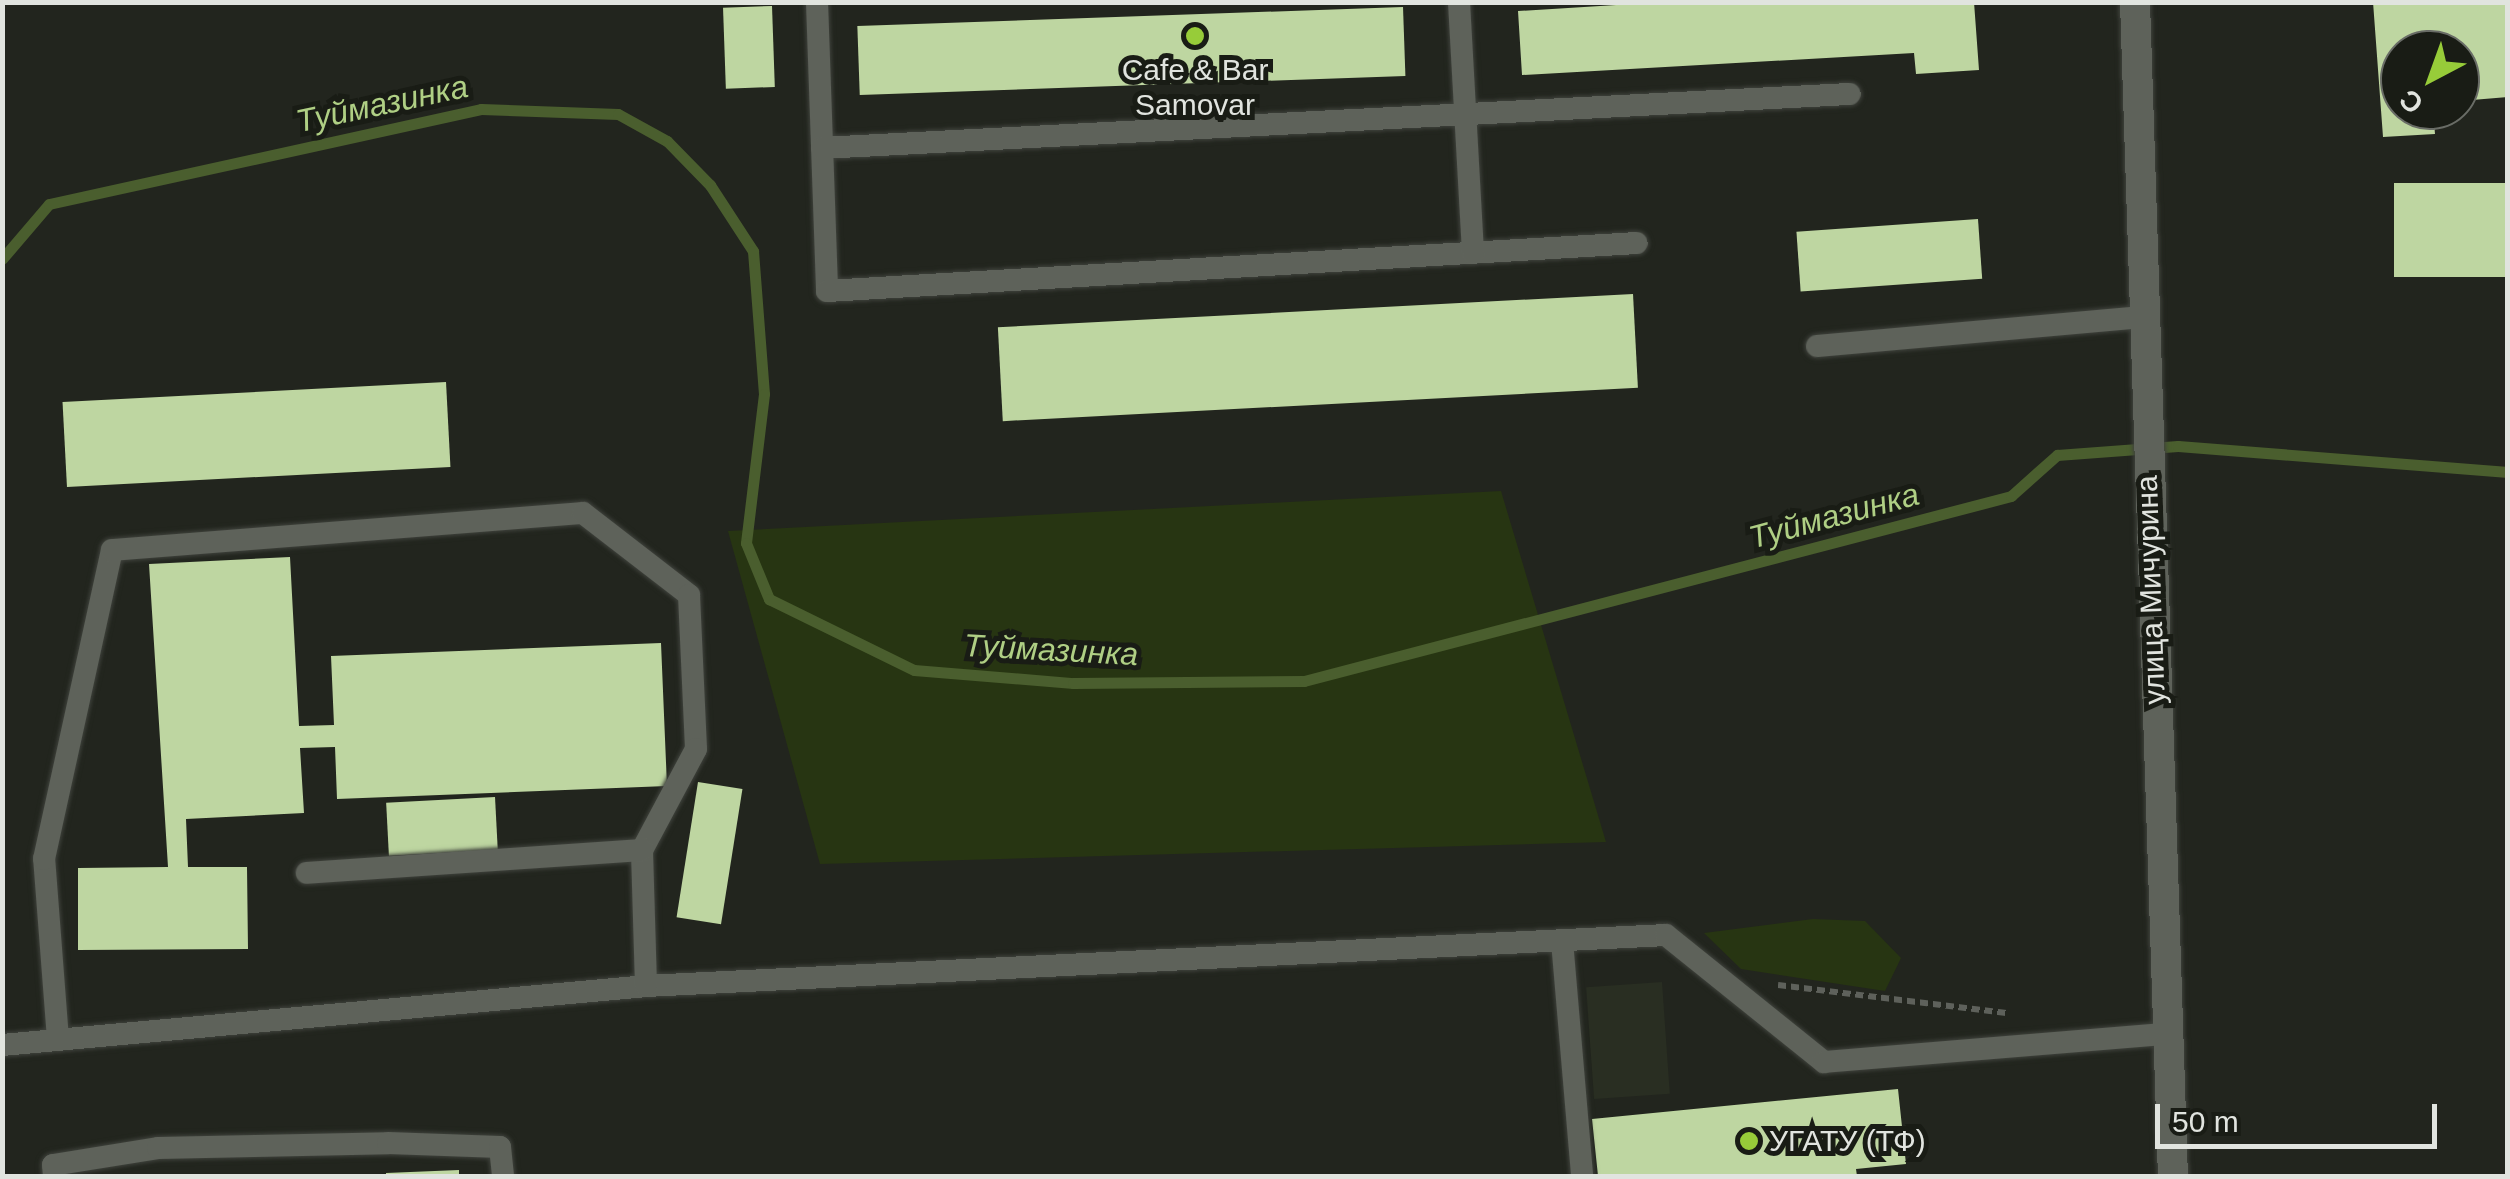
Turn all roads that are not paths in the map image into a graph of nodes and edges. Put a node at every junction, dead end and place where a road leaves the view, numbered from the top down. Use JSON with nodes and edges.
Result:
{"nodes":[{"id":1,"x":817,"y":2,"type":"edge"},
{"id":2,"x":1459,"y":2,"type":"edge"},
{"id":3,"x":2135,"y":2,"type":"edge"},
{"id":4,"x":1850,"y":94,"type":"dead end"},
{"id":5,"x":1465,"y":114,"type":"junction"},
{"id":6,"x":822,"y":148,"type":"junction"},
{"id":7,"x":1637,"y":243,"type":"dead end"},
{"id":8,"x":1473,"y":253,"type":"junction"},
{"id":9,"x":2143,"y":317,"type":"junction"},
{"id":10,"x":1817,"y":346,"type":"dead end"},
{"id":11,"x":642,"y":850,"type":"junction"},
{"id":12,"x":307,"y":873,"type":"dead end"},
{"id":13,"x":1562,"y":941,"type":"junction"},
{"id":14,"x":646,"y":986,"type":"junction"},
{"id":15,"x":2168,"y":1034,"type":"junction"},
{"id":16,"x":58,"y":1039,"type":"junction"},
{"id":17,"x":2,"y":1046,"type":"edge"},
{"id":18,"x":54,"y":1176,"type":"edge"},
{"id":19,"x":504,"y":1176,"type":"edge"},
{"id":20,"x":1582,"y":1176,"type":"edge"},
{"id":21,"x":2173,"y":1176,"type":"edge"}],
"edges":[{"from":1,"to":6,"type":"lane"},
{"from":2,"to":5,"type":"lane"},
{"from":3,"to":9,"type":"street","name":"улица Мичурина"},
{"from":4,"to":5,"type":"lane"},
{"from":5,"to":6,"type":"lane"},
{"from":5,"to":8,"type":"lane"},
{"from":6,"to":8,"type":"lane"},
{"from":7,"to":8,"type":"lane"},
{"from":9,"to":10,"type":"lane"},
{"from":9,"to":15,"type":"street","name":"улица Мичурина"},
{"from":11,"to":12,"type":"lane"},
{"from":11,"to":14,"type":"lane"},
{"from":11,"to":16,"type":"lane"},
{"from":13,"to":14,"type":"lane"},
{"from":13,"to":15,"type":"lane"},
{"from":13,"to":20,"type":"lane"},
{"from":14,"to":16,"type":"lane"},
{"from":15,"to":21,"type":"street","name":"улица Мичурина"},
{"from":16,"to":17,"type":"lane"},
{"from":18,"to":19,"type":"lane"}]}
